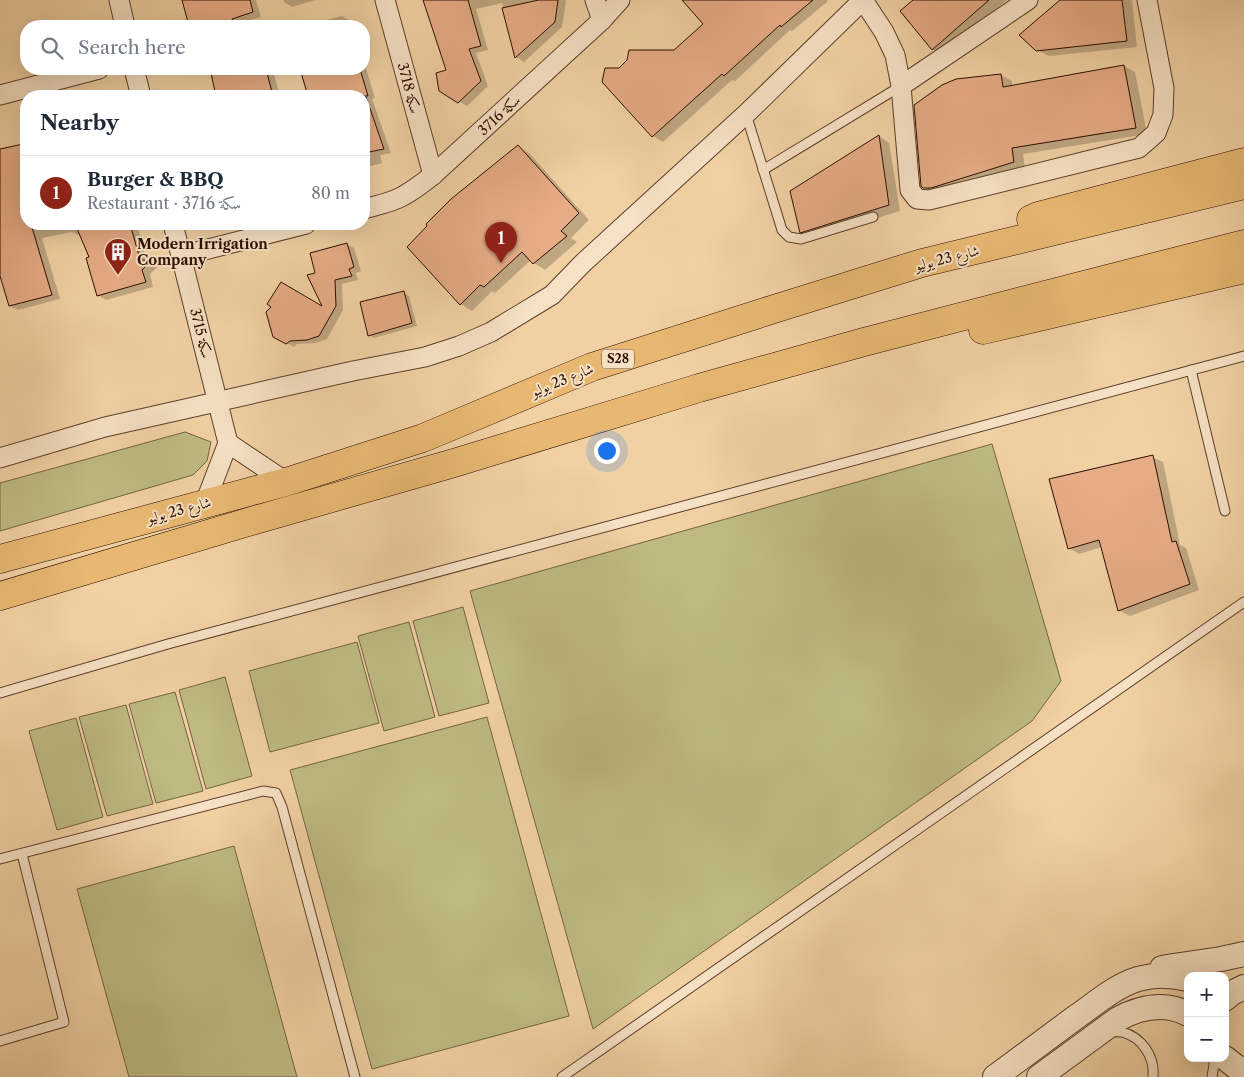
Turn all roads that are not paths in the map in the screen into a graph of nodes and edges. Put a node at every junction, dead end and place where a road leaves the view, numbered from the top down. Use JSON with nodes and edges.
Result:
{"nodes":[{"id":1,"x":119,"y":0,"type":"edge"},
{"id":2,"x":385,"y":0,"type":"edge"},
{"id":3,"x":596,"y":0,"type":"edge"},
{"id":4,"x":620,"y":0,"type":"edge"},
{"id":5,"x":863,"y":0,"type":"edge"},
{"id":6,"x":1028,"y":0,"type":"edge"},
{"id":7,"x":1147,"y":0,"type":"edge"},
{"id":8,"x":123,"y":20,"type":"edge"},
{"id":9,"x":602,"y":20,"type":"junction"},
{"id":10,"x":75,"y":75,"type":"edge"},
{"id":11,"x":136,"y":75,"type":"edge"},
{"id":12,"x":901,"y":86,"type":"junction"},
{"id":13,"x":139,"y":90,"type":"edge"},
{"id":14,"x":0,"y":95,"type":"edge"},
{"id":15,"x":746,"y":114,"type":"junction"},
{"id":16,"x":1244,"y":162,"type":"edge"},
{"id":17,"x":763,"y":170,"type":"junction"},
{"id":18,"x":433,"y":175,"type":"junction"},
{"id":19,"x":1244,"y":185,"type":"edge"},
{"id":20,"x":370,"y":207,"type":"edge"},
{"id":21,"x":873,"y":216,"type":"dead end"},
{"id":22,"x":1244,"y":225,"type":"edge"},
{"id":23,"x":175,"y":230,"type":"edge"},
{"id":24,"x":283,"y":230,"type":"edge"},
{"id":25,"x":1244,"y":244,"type":"edge"},
{"id":26,"x":182,"y":256,"type":"junction"},
{"id":27,"x":922,"y":264,"type":"junction"},
{"id":28,"x":1244,"y":269,"type":"edge"},
{"id":29,"x":1244,"y":356,"type":"edge"},
{"id":30,"x":1192,"y":370,"type":"junction"},
{"id":31,"x":699,"y":388,"type":"junction"},
{"id":32,"x":217,"y":401,"type":"junction"},
{"id":33,"x":228,"y":443,"type":"junction"},
{"id":34,"x":0,"y":458,"type":"edge"},
{"id":35,"x":286,"y":482,"type":"junction"},
{"id":36,"x":205,"y":503,"type":"junction"},
{"id":37,"x":1224,"y":511,"type":"dead end"},
{"id":38,"x":0,"y":559,"type":"edge"},
{"id":39,"x":0,"y":596,"type":"edge"},
{"id":40,"x":1244,"y":602,"type":"edge"},
{"id":41,"x":0,"y":693,"type":"edge"},
{"id":42,"x":22,"y":854,"type":"junction"},
{"id":43,"x":0,"y":859,"type":"edge"},
{"id":44,"x":1244,"y":954,"type":"edge"},
{"id":45,"x":1149,"y":976,"type":"junction"},
{"id":46,"x":1184,"y":978,"type":"edge"},
{"id":47,"x":1184,"y":1012,"type":"edge"},
{"id":48,"x":1097,"y":1034,"type":"junction"},
{"id":49,"x":0,"y":1041,"type":"edge"},
{"id":50,"x":1229,"y":1061,"type":"edge"},
{"id":51,"x":1214,"y":1062,"type":"edge"},
{"id":52,"x":1244,"y":1071,"type":"edge"},
{"id":53,"x":356,"y":1077,"type":"edge"},
{"id":54,"x":562,"y":1077,"type":"edge"},
{"id":55,"x":994,"y":1077,"type":"edge"},
{"id":56,"x":1039,"y":1077,"type":"edge"},
{"id":57,"x":1153,"y":1077,"type":"edge"},
{"id":58,"x":1212,"y":1077,"type":"edge"}],
"edges":[{"from":1,"to":8,"type":"street"},
{"from":2,"to":18,"type":"street","name":"سكة 3718"},
{"from":3,"to":9,"type":"street"},
{"from":4,"to":9,"type":"street","name":"سكة 3716"},
{"from":5,"to":12,"type":"street"},
{"from":5,"to":15,"type":"street"},
{"from":6,"to":12,"type":"street"},
{"from":7,"to":12,"type":"street"},
{"from":9,"to":18,"type":"street","name":"سكة 3716"},
{"from":10,"to":14,"type":"street"},
{"from":11,"to":13,"type":"street"},
{"from":12,"to":17,"type":"lane"},
{"from":15,"to":17,"type":"lane"},
{"from":15,"to":32,"type":"street"},
{"from":16,"to":27,"type":"main road"},
{"from":17,"to":21,"type":"lane"},
{"from":18,"to":20,"type":"street","name":"سكة 3716"},
{"from":19,"to":27,"type":"main road","name":"شارع 23 يوليو","number":"S28"},
{"from":22,"to":31,"type":"main road"},
{"from":23,"to":26,"type":"street","name":"سكة 3715"},
{"from":24,"to":26,"type":"street"},
{"from":25,"to":31,"type":"main road"},
{"from":26,"to":32,"type":"street","name":"سكة 3715"},
{"from":27,"to":35,"type":"main road","name":"شارع 23 يوليو","number":"S28"},
{"from":28,"to":31,"type":"main road"},
{"from":29,"to":30,"type":"lane"},
{"from":30,"to":37,"type":"lane"},
{"from":30,"to":41,"type":"lane"},
{"from":31,"to":39,"type":"main road"},
{"from":32,"to":33,"type":"street","name":"سكة 3715"},
{"from":32,"to":34,"type":"street"},
{"from":33,"to":35,"type":"street"},
{"from":33,"to":36,"type":"street"},
{"from":35,"to":36,"type":"main road","name":"شارع 23 يوليو","number":"S28"},
{"from":36,"to":38,"type":"main road","name":"شارع 23 يوليو","number":"S28"},
{"from":40,"to":54,"type":"lane"},
{"from":42,"to":43,"type":"lane"},
{"from":42,"to":49,"type":"lane"},
{"from":42,"to":53,"type":"lane"},
{"from":44,"to":45,"type":"street"},
{"from":45,"to":46,"type":"street"},
{"from":45,"to":55,"type":"street"},
{"from":47,"to":48,"type":"street"},
{"from":48,"to":56,"type":"street"},
{"from":48,"to":57,"type":"lane"},
{"from":50,"to":52,"type":"street"},
{"from":51,"to":58,"type":"lane"}]}
